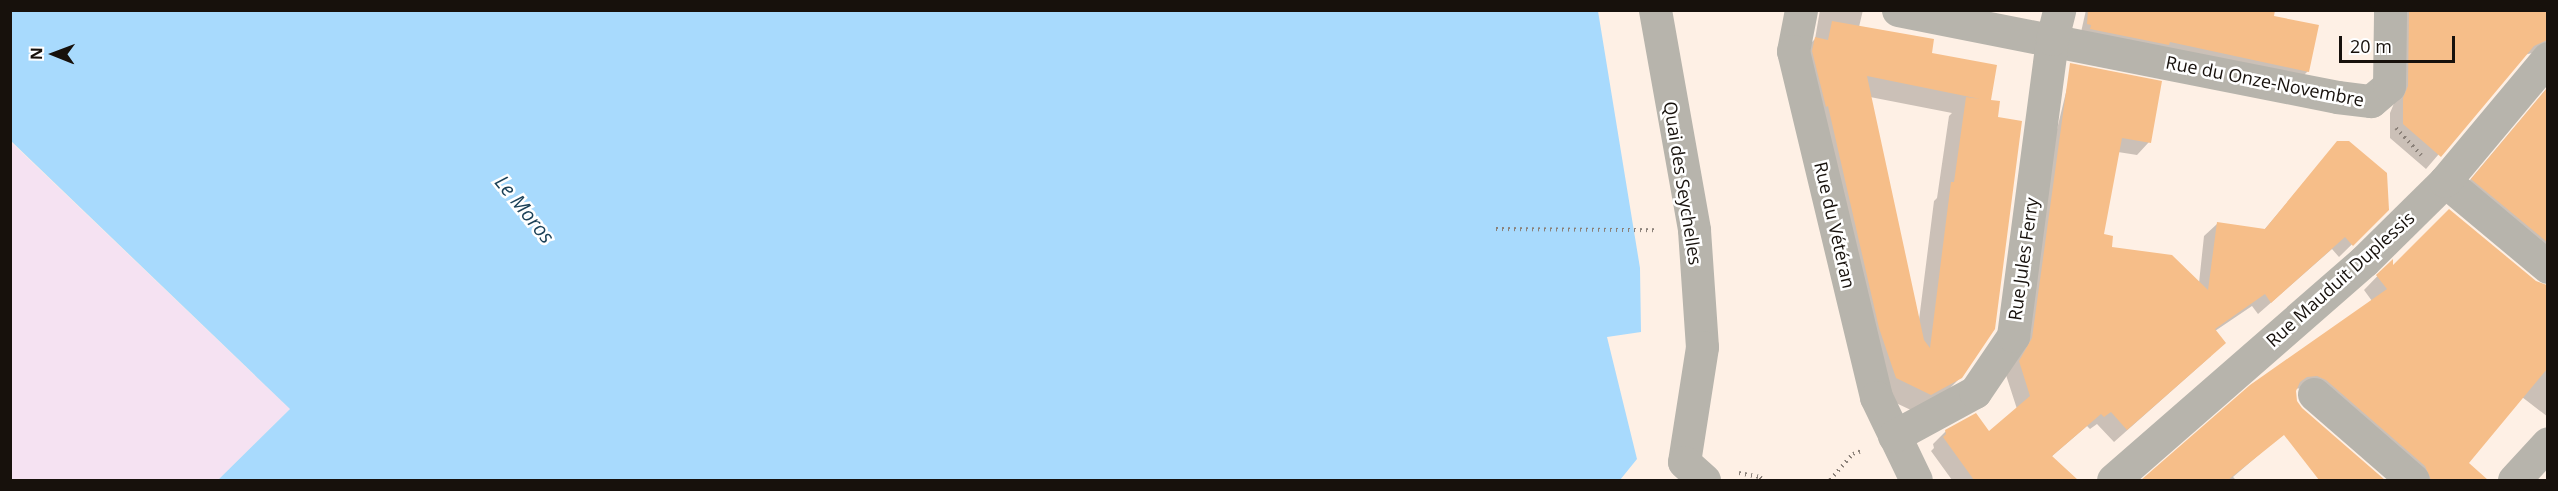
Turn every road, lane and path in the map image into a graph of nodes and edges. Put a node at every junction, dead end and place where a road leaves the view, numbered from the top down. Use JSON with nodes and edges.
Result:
{"nodes":[{"id":1,"x":1655,"y":10,"type":"edge"},
{"id":2,"x":1801,"y":10,"type":"edge"},
{"id":3,"x":1898,"y":10,"type":"edge"},
{"id":4,"x":2390,"y":10,"type":"edge"},
{"id":5,"x":2056,"y":25,"type":"edge"},
{"id":6,"x":2547,"y":58,"type":"edge"},
{"id":7,"x":2371,"y":101,"type":"junction"},
{"id":8,"x":2445,"y":181,"type":"junction"},
{"id":9,"x":1497,"y":229,"type":"dead end"},
{"id":10,"x":1641,"y":229,"type":"dead end"},
{"id":11,"x":2547,"y":267,"type":"edge"},
{"id":12,"x":2314,"y":394,"type":"dead end"},
{"id":13,"x":1894,"y":436,"type":"junction"},
{"id":14,"x":2547,"y":443,"type":"edge"},
{"id":15,"x":1686,"y":474,"type":"edge"},
{"id":16,"x":1830,"y":480,"type":"edge"},
{"id":17,"x":1916,"y":480,"type":"edge"},
{"id":18,"x":2113,"y":480,"type":"edge"},
{"id":19,"x":2413,"y":480,"type":"edge"},
{"id":20,"x":2514,"y":480,"type":"edge"}],
"edges":[{"from":1,"to":15,"type":"street","name":"Quai des Seychelles"},
{"from":2,"to":13,"type":"street","name":"Rue du Vétéran"},
{"from":3,"to":5,"type":"street","name":"Rue du Onze-Novembre"},
{"from":4,"to":7,"type":"street"},
{"from":5,"to":7,"type":"street","name":"Rue du Onze-Novembre"},
{"from":5,"to":13,"type":"street","name":"Rue Jules Ferry"},
{"from":6,"to":8,"type":"street","name":"Rue Mauduit Duplessis"},
{"from":7,"to":8,"type":"path","name":"Rue du Onze-Novembre"},
{"from":8,"to":11,"type":"street"},
{"from":8,"to":18,"type":"street","name":"Rue Mauduit Duplessis"},
{"from":9,"to":10,"type":"path"},
{"from":12,"to":19,"type":"street"},
{"from":13,"to":16,"type":"path"},
{"from":13,"to":17,"type":"street"},
{"from":14,"to":20,"type":"street"}]}
